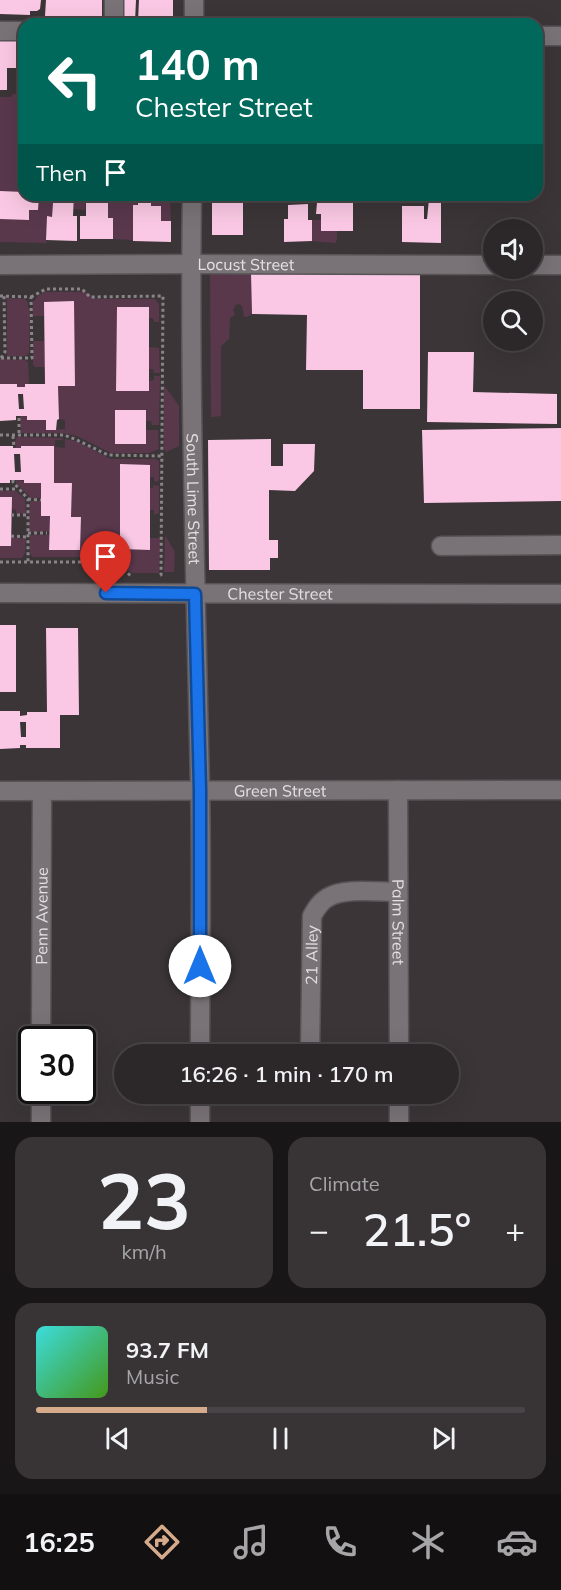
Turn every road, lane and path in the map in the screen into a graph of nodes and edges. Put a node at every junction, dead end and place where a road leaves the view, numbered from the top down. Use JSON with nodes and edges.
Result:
{"nodes":[{"id":1,"x":114,"y":0,"type":"edge"},
{"id":2,"x":194,"y":0,"type":"edge"},
{"id":3,"x":114,"y":18,"type":"edge"},
{"id":4,"x":194,"y":18,"type":"edge"},
{"id":5,"x":0,"y":31,"type":"edge"},
{"id":6,"x":18,"y":31,"type":"edge"},
{"id":7,"x":543,"y":36,"type":"edge"},
{"id":8,"x":561,"y":36,"type":"edge"},
{"id":9,"x":192,"y":201,"type":"edge"},
{"id":10,"x":191,"y":264,"type":"junction"},
{"id":11,"x":483,"y":265,"type":"edge"},
{"id":12,"x":543,"y":265,"type":"edge"},
{"id":13,"x":561,"y":265,"type":"edge"},
{"id":14,"x":0,"y":266,"type":"edge"},
{"id":15,"x":2,"y":296,"type":"edge"},
{"id":16,"x":31,"y":297,"type":"junction"},
{"id":17,"x":0,"y":358,"type":"edge"},
{"id":18,"x":19,"y":418,"type":"dead end"},
{"id":19,"x":0,"y":435,"type":"edge"},
{"id":20,"x":13,"y":436,"type":"junction"},
{"id":21,"x":19,"y":436,"type":"junction"},
{"id":22,"x":14,"y":448,"type":"dead end"},
{"id":23,"x":161,"y":456,"type":"junction"},
{"id":24,"x":14,"y":480,"type":"dead end"},
{"id":25,"x":0,"y":489,"type":"edge"},
{"id":26,"x":18,"y":489,"type":"junction"},
{"id":27,"x":28,"y":499,"type":"junction"},
{"id":28,"x":41,"y":500,"type":"dead end"},
{"id":29,"x":11,"y":515,"type":"dead end"},
{"id":30,"x":27,"y":515,"type":"junction"},
{"id":31,"x":47,"y":533,"type":"dead end"},
{"id":32,"x":28,"y":535,"type":"junction"},
{"id":33,"x":11,"y":536,"type":"dead end"},
{"id":34,"x":561,"y":545,"type":"edge"},
{"id":35,"x":441,"y":546,"type":"dead end"},
{"id":36,"x":0,"y":562,"type":"edge"},
{"id":37,"x":28,"y":562,"type":"junction"},
{"id":38,"x":141,"y":576,"type":"dead end"},
{"id":39,"x":151,"y":576,"type":"dead end"},
{"id":40,"x":0,"y":593,"type":"edge"},
{"id":41,"x":195,"y":594,"type":"junction"},
{"id":42,"x":561,"y":594,"type":"edge"},
{"id":43,"x":200,"y":790,"type":"junction"},
{"id":44,"x":398,"y":790,"type":"junction"},
{"id":45,"x":561,"y":790,"type":"edge"},
{"id":46,"x":0,"y":791,"type":"edge"},
{"id":47,"x":42,"y":791,"type":"junction"},
{"id":48,"x":398,"y":892,"type":"junction"},
{"id":49,"x":41,"y":1026,"type":"edge"},
{"id":50,"x":200,"y":1044,"type":"edge"},
{"id":51,"x":310,"y":1044,"type":"edge"},
{"id":52,"x":399,"y":1044,"type":"edge"},
{"id":53,"x":41,"y":1104,"type":"edge"},
{"id":54,"x":200,"y":1104,"type":"edge"},
{"id":55,"x":399,"y":1104,"type":"edge"},
{"id":56,"x":41,"y":1122,"type":"edge"},
{"id":57,"x":200,"y":1122,"type":"edge"},
{"id":58,"x":399,"y":1122,"type":"edge"}],
"edges":[{"from":1,"to":3,"type":"street"},
{"from":2,"to":4,"type":"street"},
{"from":5,"to":6,"type":"street"},
{"from":7,"to":8,"type":"street"},
{"from":9,"to":10,"type":"street","name":"South Lime Street"},
{"from":10,"to":11,"type":"street","name":"Locust Street"},
{"from":10,"to":14,"type":"street","name":"Locust Street"},
{"from":10,"to":41,"type":"street","name":"South Lime Street"},
{"from":12,"to":13,"type":"street"},
{"from":15,"to":16,"type":"path"},
{"from":15,"to":17,"type":"path"},
{"from":16,"to":17,"type":"path"},
{"from":16,"to":23,"type":"path"},
{"from":18,"to":21,"type":"path"},
{"from":19,"to":20,"type":"path"},
{"from":20,"to":21,"type":"path"},
{"from":20,"to":22,"type":"path"},
{"from":21,"to":23,"type":"path"},
{"from":23,"to":39,"type":"path"},
{"from":24,"to":26,"type":"path"},
{"from":25,"to":26,"type":"path"},
{"from":26,"to":27,"type":"path"},
{"from":27,"to":28,"type":"path"},
{"from":27,"to":30,"type":"path"},
{"from":29,"to":30,"type":"path"},
{"from":30,"to":32,"type":"path"},
{"from":31,"to":32,"type":"path"},
{"from":32,"to":33,"type":"path"},
{"from":32,"to":37,"type":"path"},
{"from":34,"to":35,"type":"street"},
{"from":36,"to":37,"type":"path"},
{"from":37,"to":38,"type":"path"},
{"from":40,"to":41,"type":"street","name":"Chester Street"},
{"from":41,"to":42,"type":"street","name":"Chester Street"},
{"from":41,"to":43,"type":"street","name":"South Lime Street"},
{"from":43,"to":44,"type":"street","name":"Green Street"},
{"from":43,"to":47,"type":"street","name":"Green Street"},
{"from":43,"to":50,"type":"street","name":"South Lime Street"},
{"from":44,"to":45,"type":"street","name":"Green Street"},
{"from":44,"to":48,"type":"street","name":"Palm Street"},
{"from":46,"to":47,"type":"street","name":"Green Street"},
{"from":47,"to":49,"type":"street","name":"Penn Avenue"},
{"from":48,"to":51,"type":"street","name":"21 Alley"},
{"from":48,"to":52,"type":"street","name":"Palm Street"},
{"from":53,"to":56,"type":"street"},
{"from":54,"to":57,"type":"street"},
{"from":55,"to":58,"type":"street"}]}
